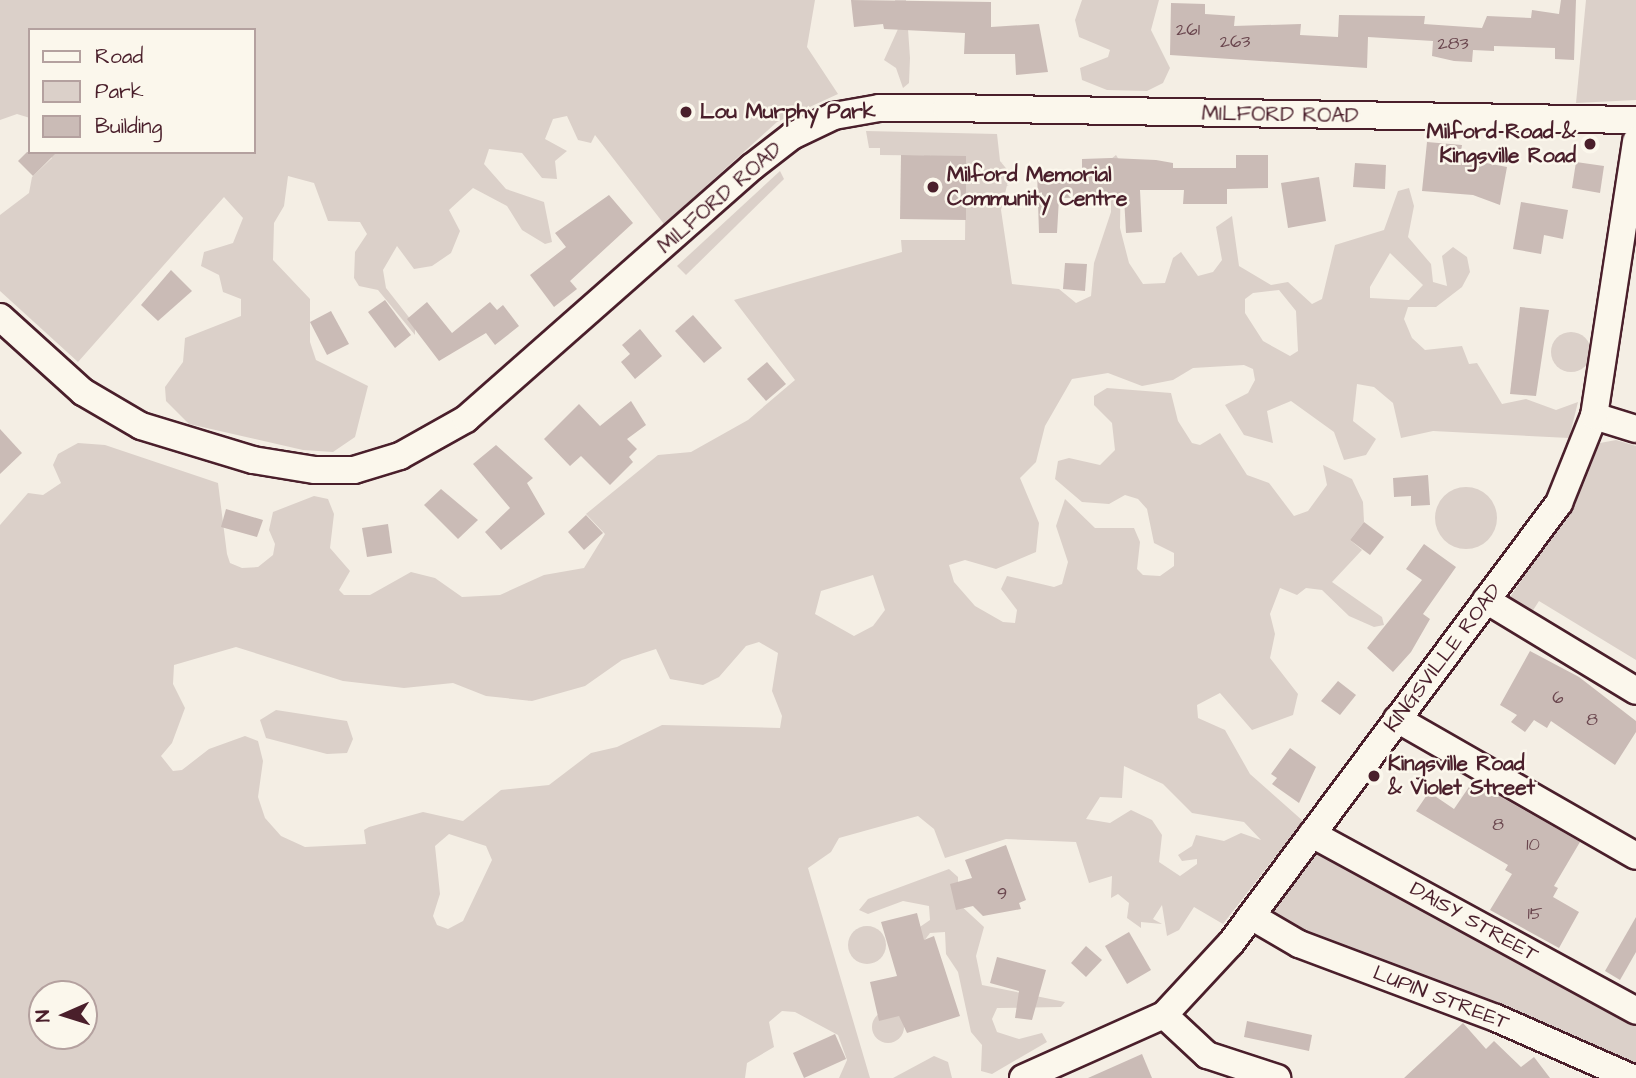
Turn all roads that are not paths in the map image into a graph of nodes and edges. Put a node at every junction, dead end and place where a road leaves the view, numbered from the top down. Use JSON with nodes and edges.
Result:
{"nodes":[{"id":1,"x":1636,"y":120,"type":"edge"},
{"id":2,"x":1636,"y":141,"type":"edge"},
{"id":3,"x":0,"y":317,"type":"edge"},
{"id":4,"x":1594,"y":416,"type":"junction"},
{"id":5,"x":1636,"y":429,"type":"edge"},
{"id":6,"x":1486,"y":600,"type":"junction"},
{"id":7,"x":1636,"y":691,"type":"edge"},
{"id":8,"x":1397,"y":719,"type":"junction"},
{"id":9,"x":1312,"y":834,"type":"junction"},
{"id":10,"x":1636,"y":856,"type":"edge"},
{"id":11,"x":1251,"y":915,"type":"junction"},
{"id":12,"x":1636,"y":1011,"type":"edge"},
{"id":13,"x":1164,"y":1015,"type":"junction"},
{"id":14,"x":1206,"y":1066,"type":"edge"},
{"id":15,"x":1023,"y":1078,"type":"edge"},
{"id":16,"x":1277,"y":1078,"type":"edge"},
{"id":17,"x":1632,"y":1078,"type":"edge"}],
"edges":[{"from":1,"to":3,"type":"street","name":"MILFORD ROAD"},
{"from":2,"to":4,"type":"street","name":"KINGSVILLE ROAD"},
{"from":4,"to":5,"type":"street"},
{"from":4,"to":6,"type":"street","name":"KINGSVILLE ROAD"},
{"from":6,"to":7,"type":"street"},
{"from":6,"to":8,"type":"street","name":"KINGSVILLE ROAD"},
{"from":8,"to":9,"type":"street","name":"KINGSVILLE ROAD"},
{"from":8,"to":10,"type":"street"},
{"from":9,"to":11,"type":"street","name":"KINGSVILLE ROAD"},
{"from":9,"to":12,"type":"street","name":"DAISY STREET"},
{"from":11,"to":13,"type":"street","name":"KINGSVILLE ROAD"},
{"from":11,"to":17,"type":"street","name":"LUPIN STREET"},
{"from":13,"to":14,"type":"street"},
{"from":13,"to":15,"type":"street","name":"KINGSVILLE ROAD"},
{"from":14,"to":16,"type":"street"}]}
